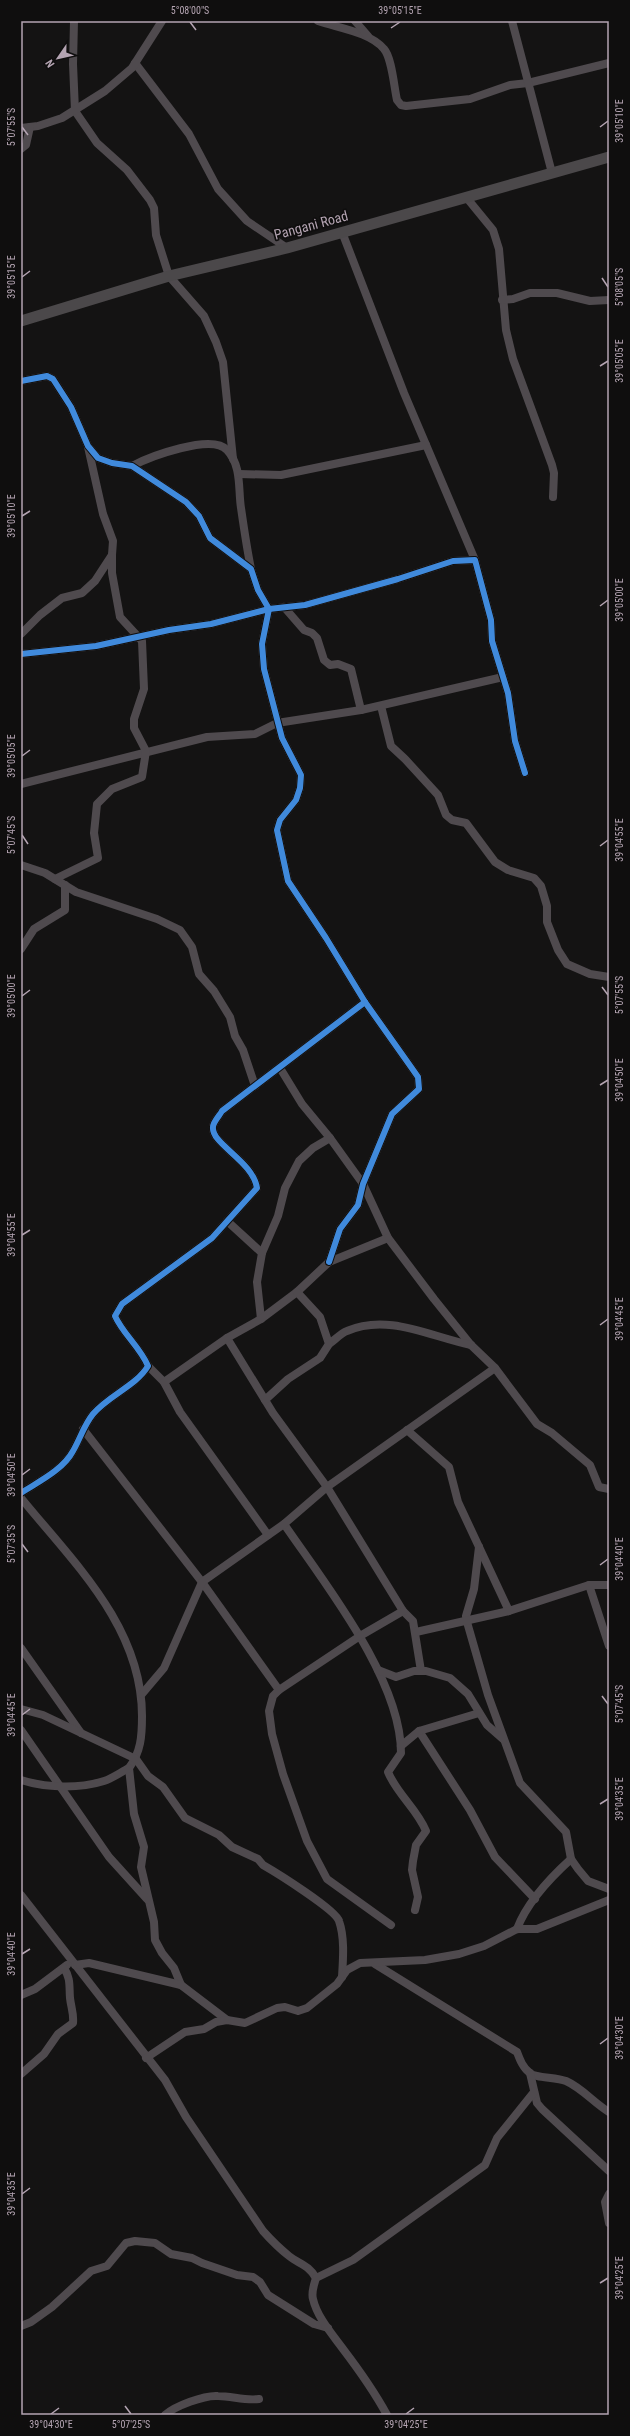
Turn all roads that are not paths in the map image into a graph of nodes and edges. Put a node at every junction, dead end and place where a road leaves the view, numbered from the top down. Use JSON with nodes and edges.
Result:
{"nodes":[{"id":1,"x":74,"y":21,"type":"edge"},
{"id":2,"x":162,"y":21,"type":"edge"},
{"id":3,"x":318,"y":21,"type":"edge"},
{"id":4,"x":355,"y":21,"type":"edge"},
{"id":5,"x":512,"y":21,"type":"edge"},
{"id":6,"x":373,"y":41,"type":"junction"},
{"id":7,"x":135,"y":63,"type":"junction"},
{"id":8,"x":609,"y":63,"type":"edge"},
{"id":9,"x":528,"y":83,"type":"junction"},
{"id":10,"x":76,"y":111,"type":"junction"},
{"id":11,"x":30,"y":127,"type":"junction"},
{"id":12,"x":21,"y":128,"type":"edge"},
{"id":13,"x":21,"y":149,"type":"edge"},
{"id":14,"x":609,"y":157,"type":"edge"},
{"id":15,"x":552,"y":173,"type":"junction"},
{"id":16,"x":466,"y":197,"type":"junction"},
{"id":17,"x":342,"y":232,"type":"junction"},
{"id":18,"x":287,"y":248,"type":"junction"},
{"id":19,"x":169,"y":276,"type":"junction"},
{"id":20,"x":502,"y":300,"type":"junction"},
{"id":21,"x":609,"y":300,"type":"edge"},
{"id":22,"x":21,"y":321,"type":"edge"},
{"id":23,"x":21,"y":380,"type":"edge"},
{"id":24,"x":426,"y":445,"type":"junction"},
{"id":25,"x":88,"y":446,"type":"junction"},
{"id":26,"x":233,"y":459,"type":"junction"},
{"id":27,"x":132,"y":466,"type":"junction"},
{"id":28,"x":239,"y":474,"type":"junction"},
{"id":29,"x":553,"y":497,"type":"dead end"},
{"id":30,"x":112,"y":554,"type":"junction"},
{"id":31,"x":474,"y":560,"type":"junction"},
{"id":32,"x":251,"y":569,"type":"junction"},
{"id":33,"x":284,"y":607,"type":"junction"},
{"id":34,"x":269,"y":608,"type":"junction"},
{"id":35,"x":21,"y":634,"type":"edge"},
{"id":36,"x":138,"y":636,"type":"junction"},
{"id":37,"x":21,"y":654,"type":"edge"},
{"id":38,"x":503,"y":677,"type":"junction"},
{"id":39,"x":381,"y":706,"type":"junction"},
{"id":40,"x":361,"y":710,"type":"junction"},
{"id":41,"x":277,"y":723,"type":"junction"},
{"id":42,"x":146,"y":751,"type":"junction"},
{"id":43,"x":525,"y":773,"type":"dead end"},
{"id":44,"x":21,"y":784,"type":"edge"},
{"id":45,"x":21,"y":865,"type":"edge"},
{"id":46,"x":55,"y":878,"type":"junction"},
{"id":47,"x":65,"y":885,"type":"junction"},
{"id":48,"x":21,"y":949,"type":"edge"},
{"id":49,"x":609,"y":977,"type":"edge"},
{"id":50,"x":365,"y":1002,"type":"junction"},
{"id":51,"x":280,"y":1068,"type":"junction"},
{"id":52,"x":255,"y":1086,"type":"junction"},
{"id":53,"x":330,"y":1138,"type":"junction"},
{"id":54,"x":363,"y":1184,"type":"junction"},
{"id":55,"x":227,"y":1221,"type":"junction"},
{"id":56,"x":388,"y":1238,"type":"junction"},
{"id":57,"x":262,"y":1253,"type":"junction"},
{"id":58,"x":329,"y":1262,"type":"junction"},
{"id":59,"x":297,"y":1292,"type":"junction"},
{"id":60,"x":261,"y":1319,"type":"junction"},
{"id":61,"x":226,"y":1338,"type":"junction"},
{"id":62,"x":329,"y":1344,"type":"junction"},
{"id":63,"x":471,"y":1345,"type":"junction"},
{"id":64,"x":148,"y":1366,"type":"junction"},
{"id":65,"x":495,"y":1368,"type":"junction"},
{"id":66,"x":164,"y":1382,"type":"junction"},
{"id":67,"x":265,"y":1400,"type":"junction"},
{"id":68,"x":83,"y":1429,"type":"junction"},
{"id":69,"x":408,"y":1430,"type":"junction"},
{"id":70,"x":328,"y":1486,"type":"junction"},
{"id":71,"x":609,"y":1489,"type":"edge"},
{"id":72,"x":21,"y":1493,"type":"edge"},
{"id":73,"x":21,"y":1498,"type":"edge"},
{"id":74,"x":284,"y":1524,"type":"junction"},
{"id":75,"x":268,"y":1535,"type":"junction"},
{"id":76,"x":479,"y":1547,"type":"junction"},
{"id":77,"x":202,"y":1582,"type":"junction"},
{"id":78,"x":589,"y":1585,"type":"junction"},
{"id":79,"x":609,"y":1585,"type":"edge"},
{"id":80,"x":403,"y":1611,"type":"junction"},
{"id":81,"x":509,"y":1611,"type":"junction"},
{"id":82,"x":467,"y":1622,"type":"junction"},
{"id":83,"x":416,"y":1632,"type":"junction"},
{"id":84,"x":360,"y":1636,"type":"junction"},
{"id":85,"x":608,"y":1641,"type":"edge"},
{"id":86,"x":21,"y":1648,"type":"edge"},
{"id":87,"x":378,"y":1670,"type":"junction"},
{"id":88,"x":421,"y":1671,"type":"junction"},
{"id":89,"x":279,"y":1690,"type":"junction"},
{"id":90,"x":142,"y":1694,"type":"junction"},
{"id":91,"x":21,"y":1709,"type":"edge"},
{"id":92,"x":479,"y":1713,"type":"junction"},
{"id":93,"x":21,"y":1730,"type":"edge"},
{"id":94,"x":419,"y":1731,"type":"junction"},
{"id":95,"x":82,"y":1734,"type":"junction"},
{"id":96,"x":504,"y":1740,"type":"junction"},
{"id":97,"x":401,"y":1746,"type":"junction"},
{"id":98,"x":136,"y":1759,"type":"junction"},
{"id":99,"x":129,"y":1768,"type":"junction"},
{"id":100,"x":21,"y":1780,"type":"edge"},
{"id":101,"x":61,"y":1786,"type":"junction"},
{"id":102,"x":571,"y":1859,"type":"junction"},
{"id":103,"x":609,"y":1890,"type":"edge"},
{"id":104,"x":21,"y":1895,"type":"edge"},
{"id":105,"x":535,"y":1899,"type":"junction"},
{"id":106,"x":148,"y":1900,"type":"junction"},
{"id":107,"x":609,"y":1900,"type":"edge"},
{"id":108,"x":415,"y":1910,"type":"dead end"},
{"id":109,"x":391,"y":1924,"type":"dead end"},
{"id":110,"x":517,"y":1929,"type":"junction"},
{"id":111,"x":74,"y":1963,"type":"junction"},
{"id":112,"x":375,"y":1964,"type":"junction"},
{"id":113,"x":64,"y":1968,"type":"junction"},
{"id":114,"x":342,"y":1978,"type":"junction"},
{"id":115,"x":181,"y":1985,"type":"junction"},
{"id":116,"x":21,"y":1995,"type":"edge"},
{"id":117,"x":227,"y":2020,"type":"junction"},
{"id":118,"x":146,"y":2058,"type":"junction"},
{"id":119,"x":530,"y":2073,"type":"junction"},
{"id":120,"x":21,"y":2074,"type":"edge"},
{"id":121,"x":534,"y":2092,"type":"junction"},
{"id":122,"x":609,"y":2112,"type":"edge"},
{"id":123,"x":609,"y":2171,"type":"edge"},
{"id":124,"x":609,"y":2194,"type":"edge"},
{"id":125,"x":609,"y":2223,"type":"edge"},
{"id":126,"x":316,"y":2278,"type":"junction"},
{"id":127,"x":21,"y":2326,"type":"edge"},
{"id":128,"x":328,"y":2328,"type":"junction"},
{"id":129,"x":259,"y":2399,"type":"dead end"},
{"id":130,"x":165,"y":2415,"type":"edge"},
{"id":131,"x":387,"y":2415,"type":"edge"}],
"edges":[{"from":1,"to":10,"type":"street"},
{"from":2,"to":7,"type":"street"},
{"from":3,"to":6,"type":"street"},
{"from":4,"to":6,"type":"street"},
{"from":5,"to":9,"type":"street"},
{"from":6,"to":9,"type":"street"},
{"from":7,"to":10,"type":"street"},
{"from":7,"to":18,"type":"street"},
{"from":8,"to":9,"type":"street"},
{"from":9,"to":15,"type":"street"},
{"from":10,"to":11,"type":"street"},
{"from":10,"to":19,"type":"street"},
{"from":11,"to":12,"type":"street"},
{"from":11,"to":13,"type":"street"},
{"from":14,"to":15,"type":"main road","name":"Pangani Road"},
{"from":15,"to":16,"type":"main road","name":"Pangani Road"},
{"from":16,"to":17,"type":"main road","name":"Pangani Road"},
{"from":16,"to":20,"type":"street"},
{"from":17,"to":18,"type":"main road","name":"Pangani Road"},
{"from":17,"to":24,"type":"street"},
{"from":18,"to":19,"type":"main road","name":"Pangani Road"},
{"from":19,"to":22,"type":"main road","name":"Pangani Road"},
{"from":19,"to":26,"type":"street"},
{"from":20,"to":21,"type":"street"},
{"from":20,"to":29,"type":"street"},
{"from":23,"to":25,"type":"street"},
{"from":24,"to":28,"type":"street"},
{"from":24,"to":31,"type":"street"},
{"from":25,"to":27,"type":"street"},
{"from":25,"to":30,"type":"street"},
{"from":26,"to":27,"type":"street"},
{"from":26,"to":28,"type":"street"},
{"from":27,"to":32,"type":"street"},
{"from":28,"to":32,"type":"street"},
{"from":30,"to":35,"type":"street"},
{"from":30,"to":36,"type":"street"},
{"from":31,"to":33,"type":"street"},
{"from":31,"to":38,"type":"street"},
{"from":32,"to":34,"type":"street"},
{"from":33,"to":34,"type":"street"},
{"from":33,"to":40,"type":"street"},
{"from":34,"to":36,"type":"street"},
{"from":34,"to":41,"type":"street"},
{"from":36,"to":37,"type":"street"},
{"from":36,"to":42,"type":"street"},
{"from":38,"to":39,"type":"street"},
{"from":38,"to":43,"type":"street"},
{"from":39,"to":40,"type":"street"},
{"from":39,"to":49,"type":"street"},
{"from":40,"to":41,"type":"street"},
{"from":41,"to":42,"type":"street"},
{"from":41,"to":50,"type":"street"},
{"from":42,"to":44,"type":"street"},
{"from":42,"to":46,"type":"street"},
{"from":45,"to":46,"type":"street"},
{"from":46,"to":47,"type":"street"},
{"from":47,"to":48,"type":"street"},
{"from":47,"to":52,"type":"street"},
{"from":50,"to":51,"type":"street"},
{"from":50,"to":54,"type":"street"},
{"from":51,"to":52,"type":"street"},
{"from":51,"to":53,"type":"street"},
{"from":52,"to":55,"type":"street"},
{"from":53,"to":54,"type":"street"},
{"from":53,"to":57,"type":"street"},
{"from":54,"to":56,"type":"street"},
{"from":54,"to":58,"type":"street"},
{"from":55,"to":57,"type":"street"},
{"from":55,"to":64,"type":"street"},
{"from":56,"to":58,"type":"street"},
{"from":56,"to":63,"type":"street"},
{"from":57,"to":60,"type":"street"},
{"from":58,"to":59,"type":"street"},
{"from":59,"to":60,"type":"street"},
{"from":59,"to":62,"type":"street"},
{"from":60,"to":61,"type":"street"},
{"from":61,"to":66,"type":"street"},
{"from":61,"to":67,"type":"street"},
{"from":62,"to":63,"type":"street"},
{"from":62,"to":67,"type":"street"},
{"from":63,"to":65,"type":"street"},
{"from":64,"to":66,"type":"street"},
{"from":64,"to":68,"type":"street"},
{"from":65,"to":69,"type":"street"},
{"from":65,"to":71,"type":"street"},
{"from":66,"to":75,"type":"street"},
{"from":67,"to":70,"type":"street"},
{"from":68,"to":72,"type":"street"},
{"from":68,"to":77,"type":"street"},
{"from":69,"to":70,"type":"street"},
{"from":69,"to":76,"type":"street"},
{"from":70,"to":74,"type":"street"},
{"from":70,"to":80,"type":"street"},
{"from":73,"to":90,"type":"street"},
{"from":74,"to":75,"type":"street"},
{"from":74,"to":84,"type":"street"},
{"from":75,"to":77,"type":"street"},
{"from":76,"to":81,"type":"street"},
{"from":76,"to":82,"type":"street"},
{"from":77,"to":89,"type":"street"},
{"from":77,"to":90,"type":"street"},
{"from":78,"to":79,"type":"street"},
{"from":78,"to":81,"type":"street"},
{"from":78,"to":85,"type":"street"},
{"from":80,"to":83,"type":"street"},
{"from":80,"to":84,"type":"street"},
{"from":81,"to":82,"type":"street"},
{"from":82,"to":83,"type":"street"},
{"from":82,"to":96,"type":"street"},
{"from":83,"to":88,"type":"street"},
{"from":84,"to":87,"type":"street"},
{"from":84,"to":89,"type":"street"},
{"from":86,"to":95,"type":"street"},
{"from":87,"to":88,"type":"street"},
{"from":87,"to":97,"type":"street"},
{"from":88,"to":92,"type":"street"},
{"from":89,"to":109,"type":"street"},
{"from":90,"to":98,"type":"street"},
{"from":91,"to":95,"type":"street"},
{"from":92,"to":94,"type":"street"},
{"from":92,"to":96,"type":"street"},
{"from":93,"to":101,"type":"street"},
{"from":94,"to":97,"type":"street"},
{"from":94,"to":105,"type":"street"},
{"from":95,"to":98,"type":"street"},
{"from":96,"to":102,"type":"street"},
{"from":97,"to":108,"type":"street"},
{"from":98,"to":99,"type":"street"},
{"from":98,"to":114,"type":"street"},
{"from":99,"to":101,"type":"street"},
{"from":99,"to":106,"type":"street"},
{"from":100,"to":101,"type":"street"},
{"from":101,"to":106,"type":"street"},
{"from":102,"to":103,"type":"street"},
{"from":102,"to":105,"type":"street"},
{"from":104,"to":111,"type":"street"},
{"from":105,"to":110,"type":"street"},
{"from":106,"to":115,"type":"street"},
{"from":107,"to":110,"type":"street"},
{"from":110,"to":112,"type":"street"},
{"from":111,"to":113,"type":"street"},
{"from":111,"to":115,"type":"street"},
{"from":111,"to":118,"type":"street"},
{"from":112,"to":114,"type":"street"},
{"from":112,"to":119,"type":"street"},
{"from":113,"to":116,"type":"street"},
{"from":113,"to":120,"type":"street"},
{"from":114,"to":117,"type":"street"},
{"from":115,"to":117,"type":"street"},
{"from":117,"to":118,"type":"street"},
{"from":118,"to":126,"type":"street"},
{"from":119,"to":121,"type":"street"},
{"from":119,"to":122,"type":"street"},
{"from":121,"to":123,"type":"street"},
{"from":121,"to":126,"type":"street"},
{"from":124,"to":125,"type":"street"},
{"from":126,"to":128,"type":"street"},
{"from":127,"to":128,"type":"street"},
{"from":128,"to":131,"type":"street"},
{"from":129,"to":130,"type":"street"}]}
